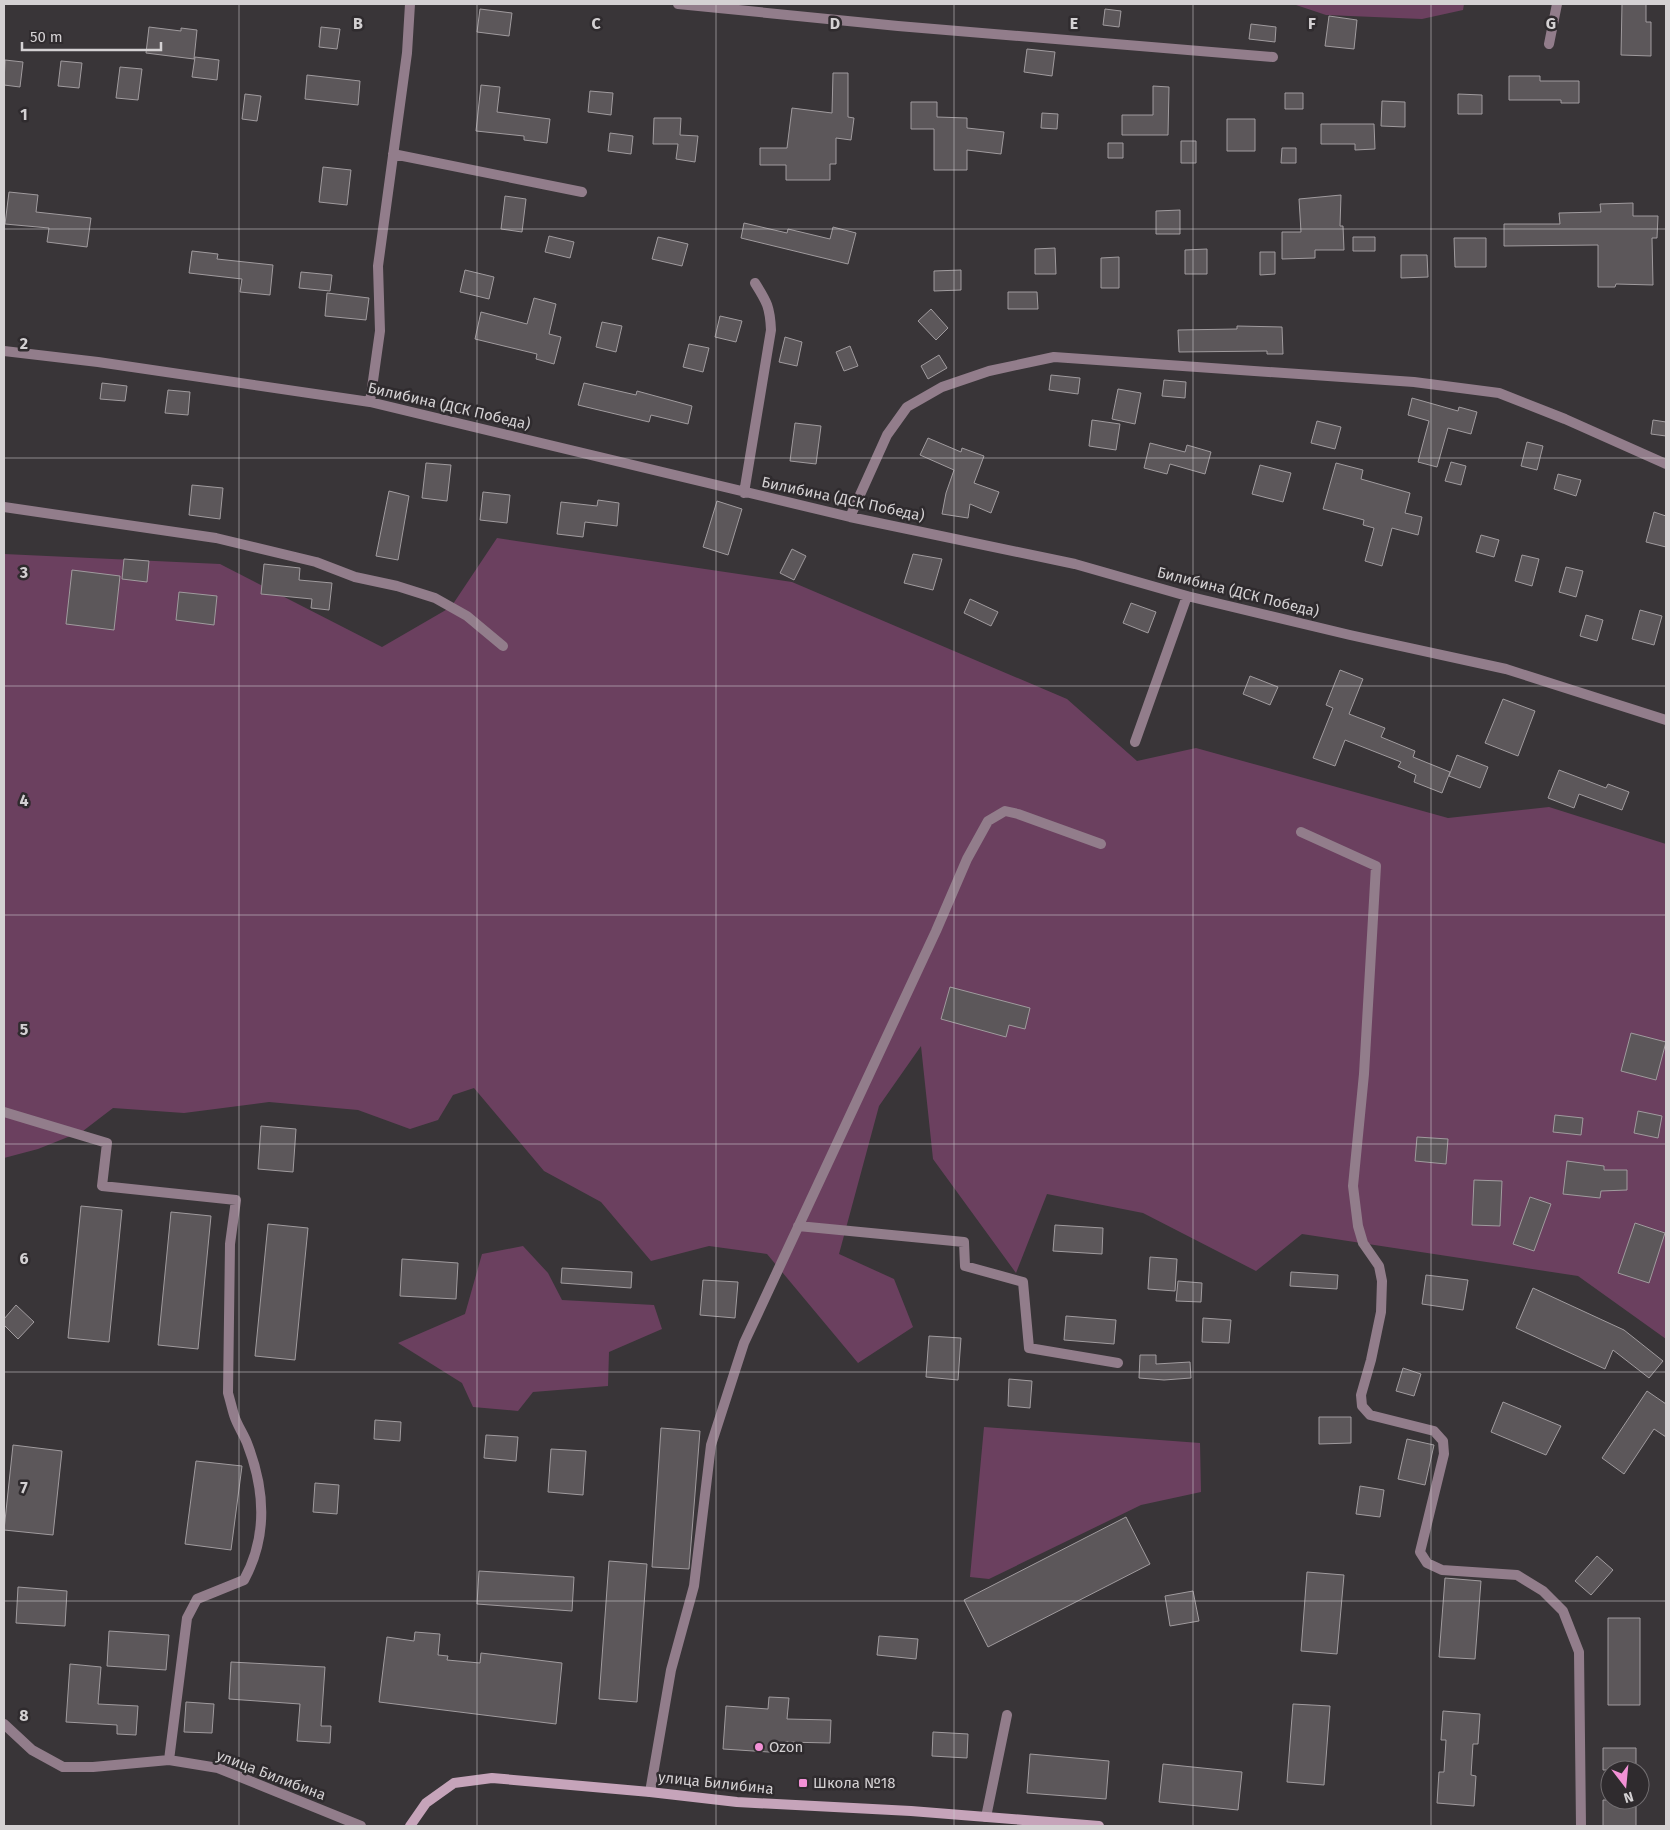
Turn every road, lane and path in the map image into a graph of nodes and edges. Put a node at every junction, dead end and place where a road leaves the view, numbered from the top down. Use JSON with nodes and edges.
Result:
{"nodes":[{"id":1,"x":410,"y":4,"type":"edge"},
{"id":2,"x":678,"y":4,"type":"edge"},
{"id":3,"x":1558,"y":4,"type":"edge"},
{"id":4,"x":1548,"y":44,"type":"dead end"},
{"id":5,"x":1274,"y":57,"type":"dead end"},
{"id":6,"x":393,"y":154,"type":"junction"},
{"id":7,"x":582,"y":192,"type":"dead end"},
{"id":8,"x":754,"y":283,"type":"dead end"},
{"id":9,"x":4,"y":351,"type":"edge"},
{"id":10,"x":370,"y":402,"type":"junction"},
{"id":11,"x":1666,"y":464,"type":"edge"},
{"id":12,"x":744,"y":493,"type":"junction"},
{"id":13,"x":4,"y":507,"type":"edge"},
{"id":14,"x":850,"y":517,"type":"junction"},
{"id":15,"x":1187,"y":596,"type":"junction"},
{"id":16,"x":503,"y":646,"type":"dead end"},
{"id":17,"x":1666,"y":720,"type":"edge"},
{"id":18,"x":1135,"y":742,"type":"dead end"},
{"id":19,"x":1301,"y":832,"type":"dead end"},
{"id":20,"x":1101,"y":844,"type":"dead end"},
{"id":21,"x":4,"y":1112,"type":"edge"},
{"id":22,"x":798,"y":1226,"type":"junction"},
{"id":23,"x":1118,"y":1363,"type":"dead end"},
{"id":24,"x":1007,"y":1715,"type":"dead end"},
{"id":25,"x":4,"y":1724,"type":"edge"},
{"id":26,"x":169,"y":1760,"type":"junction"},
{"id":27,"x":650,"y":1792,"type":"junction"},
{"id":28,"x":986,"y":1817,"type":"junction"},
{"id":29,"x":361,"y":1826,"type":"edge"},
{"id":30,"x":410,"y":1826,"type":"edge"},
{"id":31,"x":1099,"y":1826,"type":"edge"},
{"id":32,"x":1581,"y":1826,"type":"edge"}],
"edges":[{"from":1,"to":6,"type":"street"},
{"from":2,"to":5,"type":"street"},
{"from":3,"to":4,"type":"street"},
{"from":6,"to":7,"type":"street"},
{"from":6,"to":10,"type":"street"},
{"from":8,"to":12,"type":"street"},
{"from":9,"to":10,"type":"street","name":"Билибина (ДСК Победа)"},
{"from":10,"to":12,"type":"street","name":"Билибина (ДСК Победа)"},
{"from":11,"to":14,"type":"street"},
{"from":12,"to":14,"type":"street","name":"Билибина (ДСК Победа)"},
{"from":13,"to":16,"type":"street"},
{"from":14,"to":15,"type":"street","name":"Билибина (ДСК Победа)"},
{"from":15,"to":17,"type":"street","name":"Билибина (ДСК Победа)"},
{"from":15,"to":18,"type":"street"},
{"from":19,"to":32,"type":"street"},
{"from":20,"to":22,"type":"street"},
{"from":21,"to":26,"type":"street"},
{"from":22,"to":23,"type":"street"},
{"from":22,"to":27,"type":"street"},
{"from":24,"to":28,"type":"street"},
{"from":25,"to":26,"type":"street","name":"улица Билибина"},
{"from":26,"to":29,"type":"street","name":"улица Билибина"},
{"from":27,"to":28,"type":"main road","name":"улица Билибина"},
{"from":27,"to":30,"type":"main road","name":"улица Билибина"},
{"from":28,"to":31,"type":"main road","name":"улица Билибина"}]}
